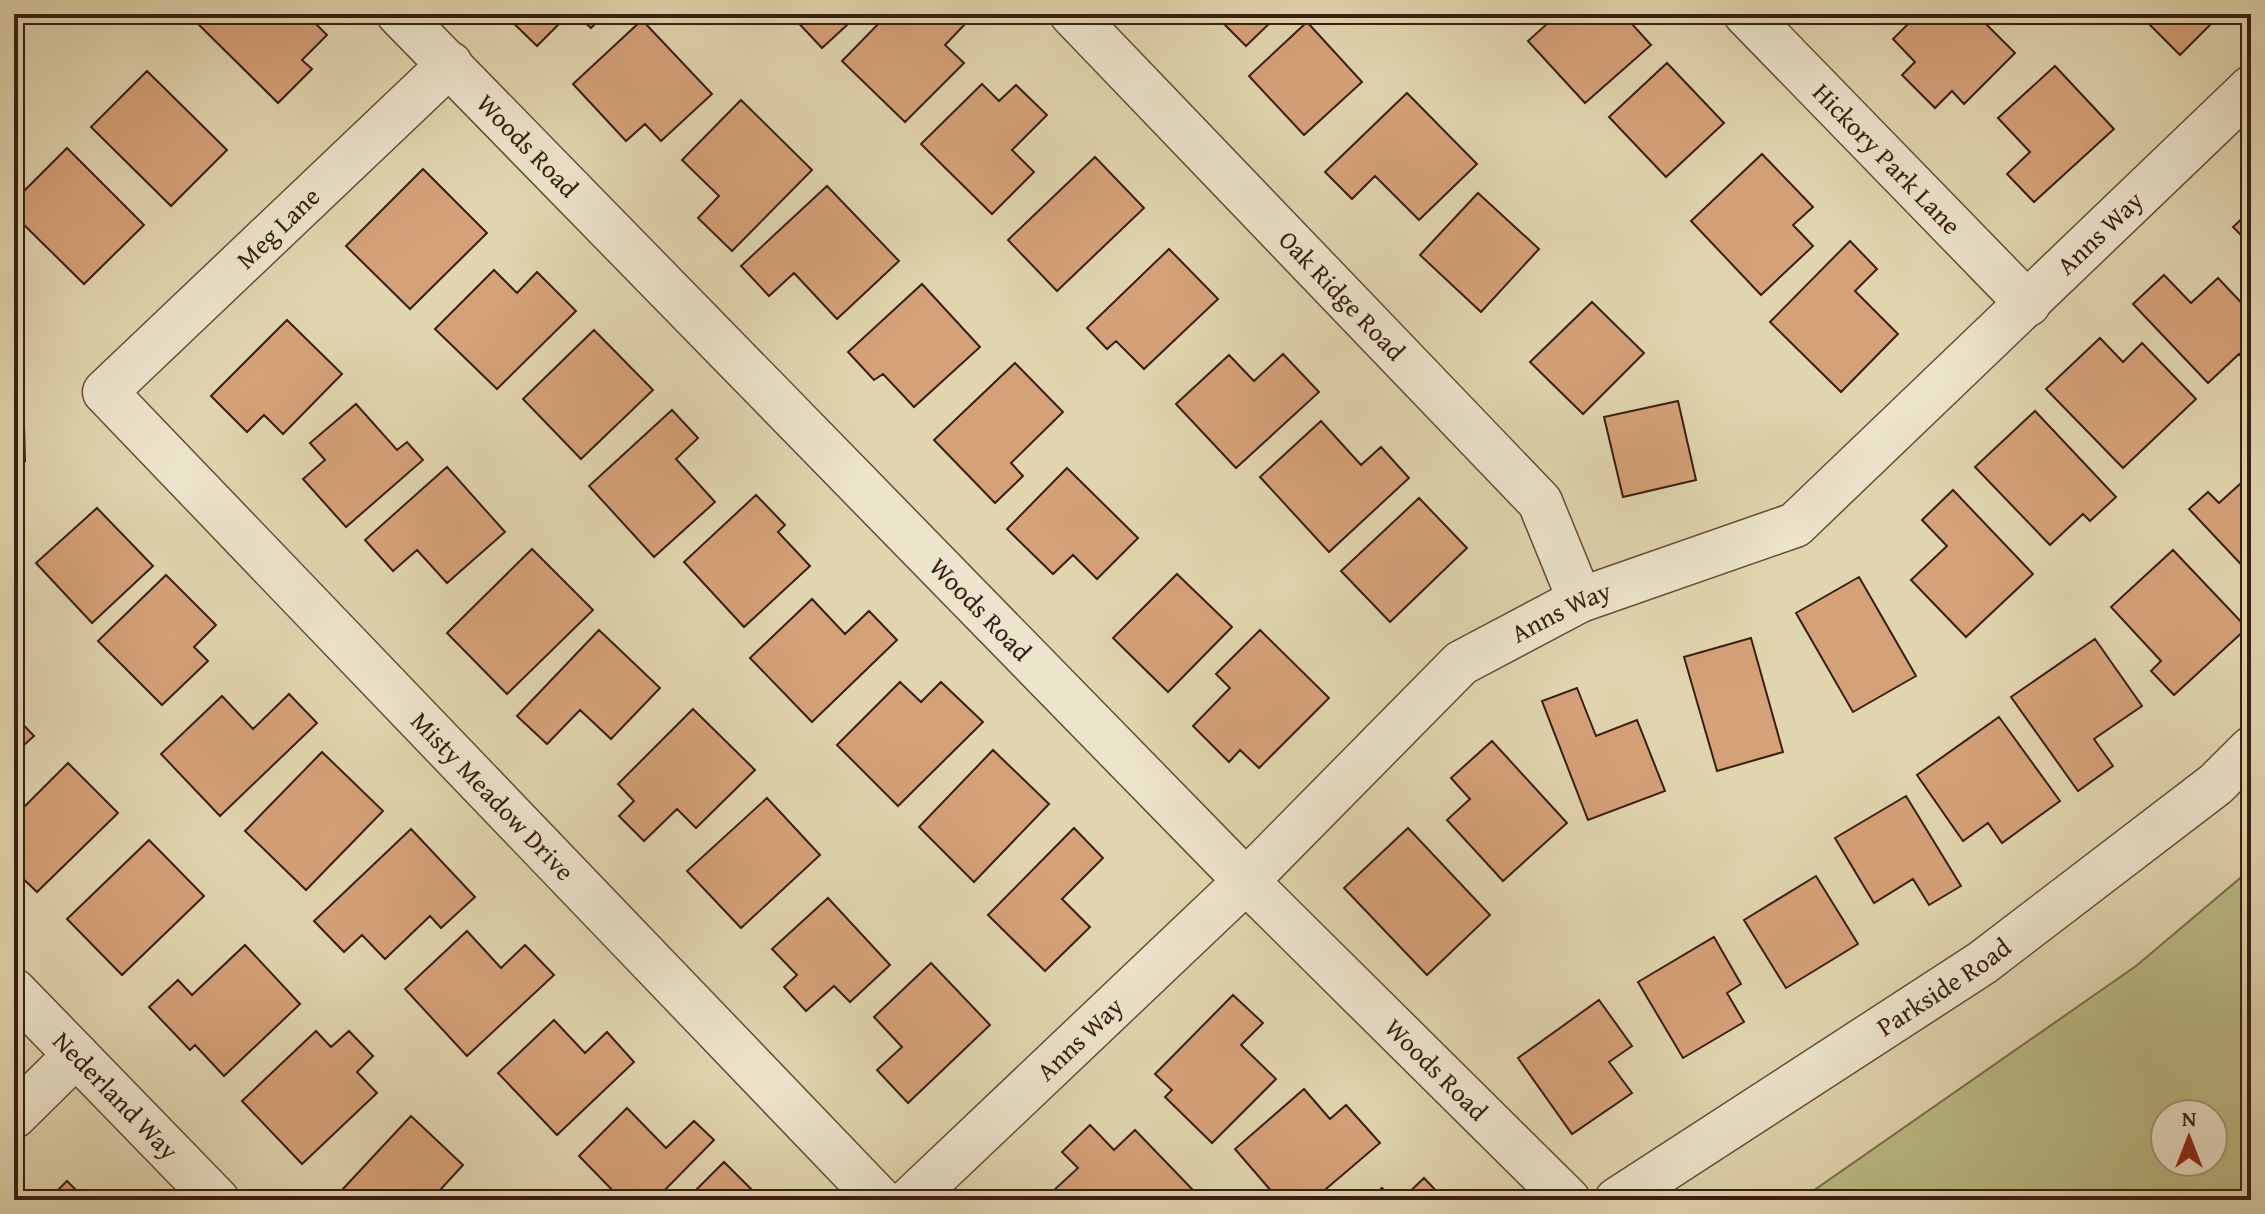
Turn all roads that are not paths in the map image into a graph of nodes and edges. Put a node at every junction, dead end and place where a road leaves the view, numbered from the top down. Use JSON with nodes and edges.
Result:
{"nodes":[{"id":1,"x":399,"y":14,"type":"edge"},
{"id":2,"x":1072,"y":14,"type":"edge"},
{"id":3,"x":1746,"y":14,"type":"edge"},
{"id":4,"x":450,"y":64,"type":"junction"},
{"id":5,"x":2251,"y":88,"type":"edge"},
{"id":6,"x":2028,"y":304,"type":"junction"},
{"id":7,"x":105,"y":392,"type":"joint"},
{"id":8,"x":1580,"y":600,"type":"junction"},
{"id":9,"x":2251,"y":749,"type":"edge"},
{"id":10,"x":1246,"y":881,"type":"junction"},
{"id":11,"x":14,"y":991,"type":"edge"},
{"id":12,"x":76,"y":1055,"type":"junction"},
{"id":13,"x":14,"y":1116,"type":"edge"},
{"id":14,"x":217,"y":1200,"type":"edge"},
{"id":15,"x":880,"y":1200,"type":"edge"},
{"id":16,"x":910,"y":1200,"type":"edge"},
{"id":17,"x":1568,"y":1200,"type":"edge"},
{"id":18,"x":1617,"y":1200,"type":"edge"}],
"edges":[{"from":1,"to":4,"type":"street","name":"Woods Road"},
{"from":2,"to":8,"type":"street","name":"Oak Ridge Road"},
{"from":3,"to":6,"type":"street","name":"Hickory Park Lane"},
{"from":4,"to":7,"type":"street","name":"Meg Lane"},
{"from":4,"to":10,"type":"street","name":"Woods Road"},
{"from":5,"to":6,"type":"street","name":"Anns Way"},
{"from":6,"to":8,"type":"street","name":"Anns Way"},
{"from":7,"to":15,"type":"street","name":"Misty Meadow Drive"},
{"from":8,"to":10,"type":"street","name":"Anns Way"},
{"from":9,"to":18,"type":"street","name":"Parkside Road"},
{"from":10,"to":16,"type":"street","name":"Anns Way"},
{"from":10,"to":17,"type":"street","name":"Woods Road"},
{"from":11,"to":12,"type":"street","name":"Nederland Way"},
{"from":12,"to":13,"type":"street"},
{"from":12,"to":14,"type":"street","name":"Nederland Way"}]}
